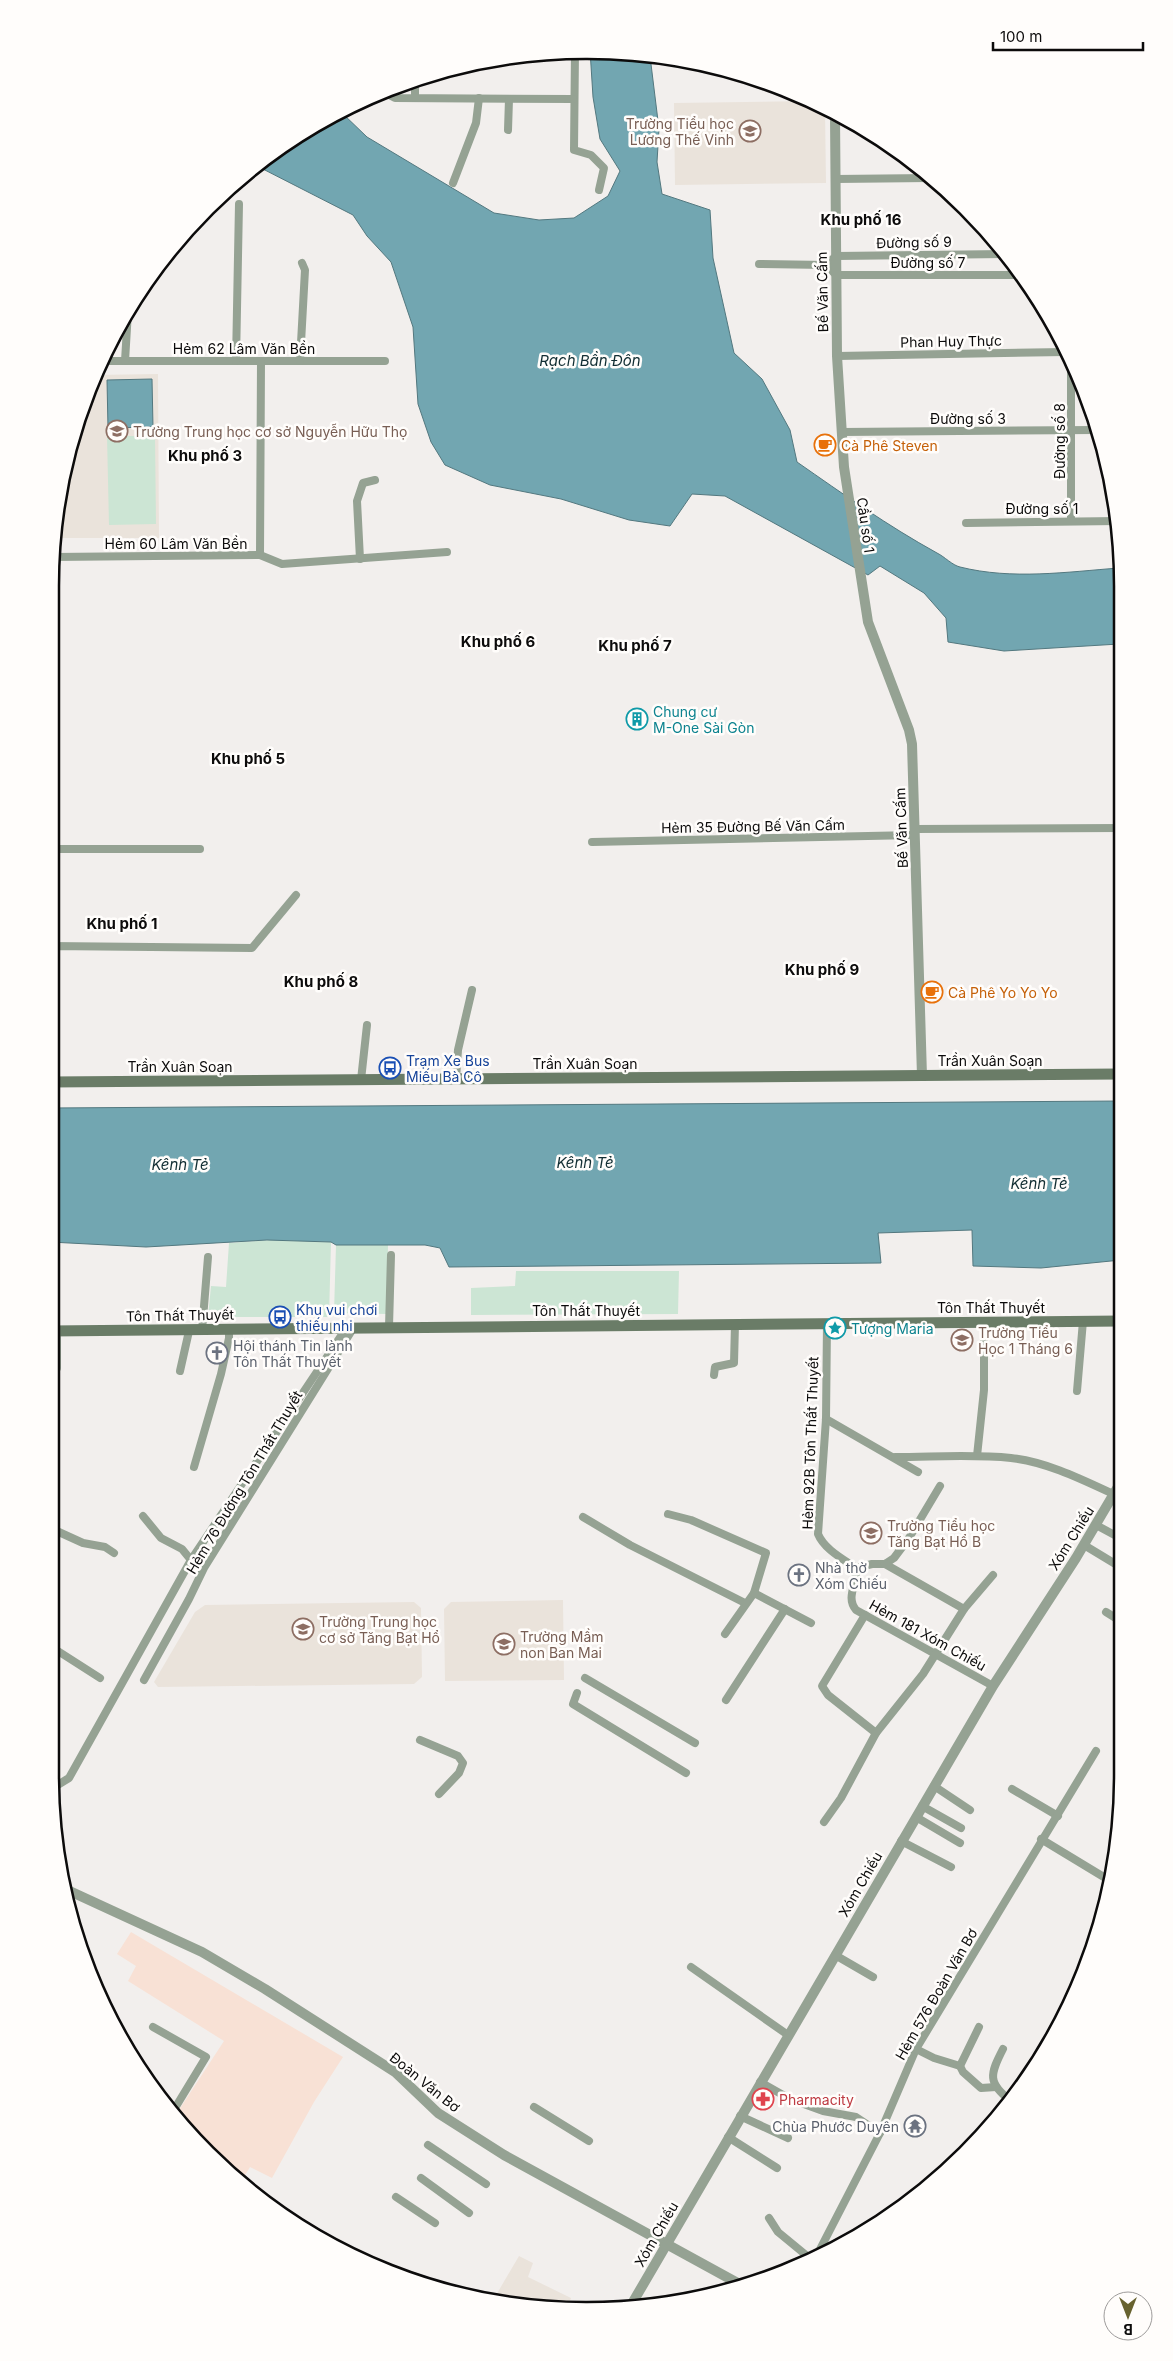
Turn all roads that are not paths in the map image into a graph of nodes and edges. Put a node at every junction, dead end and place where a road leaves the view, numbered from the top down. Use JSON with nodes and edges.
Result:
{"nodes":[{"id":1,"x":575,"y":59,"type":"edge"},
{"id":2,"x":415,"y":88,"type":"edge"},
{"id":3,"x":392,"y":96,"type":"edge"},
{"id":4,"x":415,"y":98,"type":"junction"},
{"id":5,"x":479,"y":98,"type":"junction"},
{"id":6,"x":509,"y":98,"type":"junction"},
{"id":7,"x":574,"y":99,"type":"junction"},
{"id":8,"x":835,"y":121,"type":"edge"},
{"id":9,"x":508,"y":130,"type":"dead end"},
{"id":10,"x":920,"y":178,"type":"edge"},
{"id":11,"x":835,"y":179,"type":"junction"},
{"id":12,"x":453,"y":183,"type":"dead end"},
{"id":13,"x":599,"y":190,"type":"dead end"},
{"id":14,"x":239,"y":204,"type":"dead end"},
{"id":15,"x":996,"y":254,"type":"edge"},
{"id":16,"x":836,"y":256,"type":"junction"},
{"id":17,"x":302,"y":263,"type":"dead end"},
{"id":18,"x":759,"y":264,"type":"dead end"},
{"id":19,"x":826,"y":265,"type":"junction"},
{"id":20,"x":836,"y":275,"type":"junction"},
{"id":21,"x":1012,"y":275,"type":"edge"},
{"id":22,"x":127,"y":327,"type":"edge"},
{"id":23,"x":1060,"y":352,"type":"edge"},
{"id":24,"x":837,"y":356,"type":"junction"},
{"id":25,"x":110,"y":361,"type":"edge"},
{"id":26,"x":125,"y":361,"type":"junction"},
{"id":27,"x":236,"y":361,"type":"junction"},
{"id":28,"x":261,"y":361,"type":"junction"},
{"id":29,"x":300,"y":361,"type":"junction"},
{"id":30,"x":385,"y":361,"type":"dead end"},
{"id":31,"x":1070,"y":376,"type":"edge"},
{"id":32,"x":1071,"y":430,"type":"junction"},
{"id":33,"x":1090,"y":430,"type":"edge"},
{"id":34,"x":842,"y":432,"type":"junction"},
{"id":35,"x":844,"y":467,"type":"joint"},
{"id":36,"x":375,"y":480,"type":"dead end"},
{"id":37,"x":1071,"y":521,"type":"junction"},
{"id":38,"x":1110,"y":521,"type":"edge"},
{"id":39,"x":966,"y":523,"type":"dead end"},
{"id":40,"x":447,"y":552,"type":"dead end"},
{"id":41,"x":260,"y":555,"type":"junction"},
{"id":42,"x":60,"y":557,"type":"edge"},
{"id":43,"x":360,"y":559,"type":"junction"},
{"id":44,"x":861,"y":588,"type":"joint"},
{"id":45,"x":1114,"y":828,"type":"edge"},
{"id":46,"x":915,"y":832,"type":"junction"},
{"id":47,"x":592,"y":842,"type":"dead end"},
{"id":48,"x":59,"y":849,"type":"edge"},
{"id":49,"x":200,"y":849,"type":"dead end"},
{"id":50,"x":296,"y":895,"type":"dead end"},
{"id":51,"x":59,"y":946,"type":"edge"},
{"id":52,"x":472,"y":990,"type":"dead end"},
{"id":53,"x":367,"y":1025,"type":"dead end"},
{"id":54,"x":1114,"y":1074,"type":"edge"},
{"id":55,"x":922,"y":1076,"type":"junction"},
{"id":56,"x":456,"y":1079,"type":"junction"},
{"id":57,"x":361,"y":1080,"type":"junction"},
{"id":58,"x":59,"y":1082,"type":"edge"},
{"id":59,"x":391,"y":1254,"type":"dead end"},
{"id":60,"x":208,"y":1257,"type":"dead end"},
{"id":61,"x":1083,"y":1321,"type":"junction"},
{"id":62,"x":1114,"y":1321,"type":"edge"},
{"id":63,"x":984,"y":1322,"type":"junction"},
{"id":64,"x":827,"y":1323,"type":"junction"},
{"id":65,"x":734,"y":1324,"type":"junction"},
{"id":66,"x":351,"y":1327,"type":"junction"},
{"id":67,"x":389,"y":1327,"type":"junction"},
{"id":68,"x":229,"y":1330,"type":"junction"},
{"id":69,"x":59,"y":1331,"type":"edge"},
{"id":70,"x":189,"y":1331,"type":"junction"},
{"id":71,"x":202,"y":1331,"type":"junction"},
{"id":72,"x":180,"y":1371,"type":"dead end"},
{"id":73,"x":714,"y":1375,"type":"dead end"},
{"id":74,"x":1077,"y":1391,"type":"dead end"},
{"id":75,"x":826,"y":1419,"type":"junction"},
{"id":76,"x":977,"y":1456,"type":"junction"},
{"id":77,"x":895,"y":1457,"type":"junction"},
{"id":78,"x":194,"y":1467,"type":"dead end"},
{"id":79,"x":918,"y":1472,"type":"dead end"},
{"id":80,"x":940,"y":1486,"type":"dead end"},
{"id":81,"x":1114,"y":1494,"type":"edge"},
{"id":82,"x":1114,"y":1501,"type":"edge"},
{"id":83,"x":668,"y":1514,"type":"dead end"},
{"id":84,"x":143,"y":1516,"type":"dead end"},
{"id":85,"x":582,"y":1517,"type":"dead end"},
{"id":86,"x":1096,"y":1525,"type":"junction"},
{"id":87,"x":59,"y":1532,"type":"edge"},
{"id":88,"x":1114,"y":1534,"type":"edge"},
{"id":89,"x":1084,"y":1545,"type":"junction"},
{"id":90,"x":114,"y":1553,"type":"dead end"},
{"id":91,"x":192,"y":1560,"type":"junction"},
{"id":92,"x":1114,"y":1563,"type":"edge"},
{"id":93,"x":885,"y":1564,"type":"junction"},
{"id":94,"x":856,"y":1568,"type":"junction"},
{"id":95,"x":993,"y":1575,"type":"dead end"},
{"id":96,"x":754,"y":1593,"type":"junction"},
{"id":97,"x":745,"y":1603,"type":"junction"},
{"id":98,"x":785,"y":1609,"type":"junction"},
{"id":99,"x":964,"y":1609,"type":"junction"},
{"id":100,"x":1106,"y":1612,"type":"dead end"},
{"id":101,"x":865,"y":1615,"type":"junction"},
{"id":102,"x":1114,"y":1617,"type":"edge"},
{"id":103,"x":811,"y":1623,"type":"dead end"},
{"id":104,"x":726,"y":1634,"type":"dead end"},
{"id":105,"x":59,"y":1652,"type":"edge"},
{"id":106,"x":934,"y":1654,"type":"junction"},
{"id":107,"x":100,"y":1678,"type":"dead end"},
{"id":108,"x":585,"y":1678,"type":"dead end"},
{"id":109,"x":144,"y":1680,"type":"dead end"},
{"id":110,"x":993,"y":1686,"type":"junction"},
{"id":111,"x":577,"y":1693,"type":"dead end"},
{"id":112,"x":726,"y":1700,"type":"dead end"},
{"id":113,"x":876,"y":1733,"type":"junction"},
{"id":114,"x":420,"y":1740,"type":"dead end"},
{"id":115,"x":694,"y":1743,"type":"dead end"},
{"id":116,"x":1096,"y":1751,"type":"dead end"},
{"id":117,"x":686,"y":1773,"type":"dead end"},
{"id":118,"x":59,"y":1784,"type":"edge"},
{"id":119,"x":934,"y":1786,"type":"junction"},
{"id":120,"x":1012,"y":1789,"type":"dead end"},
{"id":121,"x":439,"y":1794,"type":"dead end"},
{"id":122,"x":922,"y":1806,"type":"junction"},
{"id":123,"x":970,"y":1810,"type":"dead end"},
{"id":124,"x":916,"y":1816,"type":"junction"},
{"id":125,"x":1058,"y":1816,"type":"junction"},
{"id":126,"x":824,"y":1822,"type":"dead end"},
{"id":127,"x":961,"y":1828,"type":"dead end"},
{"id":128,"x":1042,"y":1839,"type":"junction"},
{"id":129,"x":901,"y":1841,"type":"junction"},
{"id":130,"x":960,"y":1843,"type":"dead end"},
{"id":131,"x":951,"y":1867,"type":"dead end"},
{"id":132,"x":1104,"y":1877,"type":"edge"},
{"id":133,"x":73,"y":1892,"type":"edge"},
{"id":134,"x":835,"y":1955,"type":"junction"},
{"id":135,"x":691,"y":1967,"type":"dead end"},
{"id":136,"x":873,"y":1977,"type":"dead end"},
{"id":137,"x":153,"y":2027,"type":"dead end"},
{"id":138,"x":979,"y":2027,"type":"dead end"},
{"id":139,"x":788,"y":2035,"type":"junction"},
{"id":140,"x":916,"y":2048,"type":"junction"},
{"id":141,"x":1003,"y":2049,"type":"dead end"},
{"id":142,"x":960,"y":2066,"type":"junction"},
{"id":143,"x":760,"y":2082,"type":"junction"},
{"id":144,"x":996,"y":2087,"type":"junction"},
{"id":145,"x":1005,"y":2096,"type":"edge"},
{"id":146,"x":176,"y":2106,"type":"edge"},
{"id":147,"x":534,"y":2107,"type":"dead end"},
{"id":148,"x":740,"y":2116,"type":"junction"},
{"id":149,"x":880,"y":2133,"type":"junction"},
{"id":150,"x":728,"y":2137,"type":"junction"},
{"id":151,"x":788,"y":2138,"type":"dead end"},
{"id":152,"x":589,"y":2141,"type":"dead end"},
{"id":153,"x":428,"y":2145,"type":"dead end"},
{"id":154,"x":777,"y":2168,"type":"dead end"},
{"id":155,"x":421,"y":2178,"type":"dead end"},
{"id":156,"x":486,"y":2184,"type":"dead end"},
{"id":157,"x":396,"y":2197,"type":"dead end"},
{"id":158,"x":469,"y":2213,"type":"dead end"},
{"id":159,"x":769,"y":2218,"type":"dead end"},
{"id":160,"x":435,"y":2222,"type":"dead end"},
{"id":161,"x":667,"y":2243,"type":"junction"},
{"id":162,"x":821,"y":2248,"type":"edge"},
{"id":163,"x":805,"y":2254,"type":"edge"},
{"id":164,"x":734,"y":2281,"type":"edge"},
{"id":165,"x":634,"y":2300,"type":"edge"}],
"edges":[{"from":1,"to":7,"type":"street"},
{"from":2,"to":4,"type":"street"},
{"from":3,"to":4,"type":"street"},
{"from":4,"to":5,"type":"street"},
{"from":5,"to":6,"type":"street"},
{"from":5,"to":12,"type":"street"},
{"from":6,"to":7,"type":"street"},
{"from":6,"to":9,"type":"street"},
{"from":7,"to":13,"type":"street"},
{"from":8,"to":11,"type":"street","name":"Bế Văn Cấm"},
{"from":10,"to":11,"type":"street"},
{"from":11,"to":16,"type":"street","name":"Bế Văn Cấm"},
{"from":14,"to":27,"type":"street"},
{"from":15,"to":16,"type":"street","name":"Đường số 9"},
{"from":16,"to":19,"type":"street"},
{"from":16,"to":20,"type":"street","name":"Bế Văn Cấm"},
{"from":17,"to":29,"type":"street"},
{"from":18,"to":19,"type":"street"},
{"from":19,"to":20,"type":"street"},
{"from":20,"to":21,"type":"street","name":"Đường số 7"},
{"from":20,"to":24,"type":"street","name":"Bế Văn Cấm"},
{"from":22,"to":26,"type":"street"},
{"from":23,"to":24,"type":"street","name":"Phan Huy Thực"},
{"from":24,"to":34,"type":"street","name":"Bế Văn Cấm"},
{"from":25,"to":26,"type":"street","name":"Hẻm 62 Lâm Văn Bền"},
{"from":26,"to":27,"type":"street","name":"Hẻm 62 Lâm Văn Bền"},
{"from":27,"to":28,"type":"street","name":"Hẻm 62 Lâm Văn Bền"},
{"from":28,"to":29,"type":"street","name":"Hẻm 62 Lâm Văn Bền"},
{"from":28,"to":41,"type":"street"},
{"from":29,"to":30,"type":"street","name":"Hẻm 62 Lâm Văn Bền"},
{"from":31,"to":32,"type":"street","name":"Đường số 8"},
{"from":32,"to":33,"type":"street","name":"Đường số 3"},
{"from":32,"to":34,"type":"street","name":"Đường số 3"},
{"from":32,"to":37,"type":"street","name":"Đường số 8"},
{"from":34,"to":35,"type":"street","name":"Bế Văn Cấm"},
{"from":35,"to":44,"type":"street","name":"Cầu số 1"},
{"from":36,"to":43,"type":"street"},
{"from":37,"to":38,"type":"street","name":"Đường số 1"},
{"from":37,"to":39,"type":"street","name":"Đường số 1"},
{"from":40,"to":43,"type":"street","name":"Hẻm 60 Lâm Văn Bền"},
{"from":41,"to":42,"type":"street","name":"Hẻm 60 Lâm Văn Bền"},
{"from":41,"to":43,"type":"street","name":"Hẻm 60 Lâm Văn Bền"},
{"from":44,"to":46,"type":"street","name":"Bế Văn Cấm"},
{"from":45,"to":46,"type":"street","name":"Hẻm 35 Đường Bế Văn Cấm"},
{"from":46,"to":47,"type":"street","name":"Hẻm 35 Đường Bế Văn Cấm"},
{"from":46,"to":55,"type":"street","name":"Bế Văn Cấm"},
{"from":48,"to":49,"type":"street"},
{"from":50,"to":51,"type":"street"},
{"from":52,"to":56,"type":"street"},
{"from":53,"to":57,"type":"street"},
{"from":54,"to":55,"type":"main road","name":"Trần Xuân Soạn"},
{"from":55,"to":56,"type":"main road","name":"Trần Xuân Soạn"},
{"from":56,"to":57,"type":"main road","name":"Trần Xuân Soạn"},
{"from":57,"to":58,"type":"main road","name":"Trần Xuân Soạn"},
{"from":59,"to":67,"type":"street"},
{"from":60,"to":71,"type":"street"},
{"from":61,"to":62,"type":"main road","name":"Tôn Thất Thuyết"},
{"from":61,"to":63,"type":"main road","name":"Tôn Thất Thuyết"},
{"from":61,"to":74,"type":"street"},
{"from":63,"to":64,"type":"main road","name":"Tôn Thất Thuyết"},
{"from":63,"to":76,"type":"street"},
{"from":64,"to":65,"type":"main road","name":"Tôn Thất Thuyết"},
{"from":64,"to":75,"type":"street","name":"Hẻm 92B Tôn Thất Thuyết"},
{"from":65,"to":67,"type":"main road","name":"Tôn Thất Thuyết"},
{"from":65,"to":73,"type":"street"},
{"from":66,"to":67,"type":"main road","name":"Tôn Thất Thuyết"},
{"from":66,"to":68,"type":"main road","name":"Tôn Thất Thuyết"},
{"from":66,"to":91,"type":"street"},
{"from":66,"to":109,"type":"street","name":"Hẻm 76 Đường Tôn Thất Thuyết"},
{"from":68,"to":71,"type":"main road","name":"Tôn Thất Thuyết"},
{"from":68,"to":78,"type":"street"},
{"from":69,"to":70,"type":"main road","name":"Tôn Thất Thuyết"},
{"from":70,"to":71,"type":"main road","name":"Tôn Thất Thuyết"},
{"from":70,"to":72,"type":"street"},
{"from":75,"to":77,"type":"street"},
{"from":75,"to":94,"type":"street","name":"Hẻm 92B Tôn Thất Thuyết"},
{"from":76,"to":77,"type":"street"},
{"from":76,"to":81,"type":"street"},
{"from":77,"to":79,"type":"street"},
{"from":80,"to":93,"type":"street"},
{"from":82,"to":86,"type":"street","name":"Xóm Chiếu"},
{"from":83,"to":96,"type":"street"},
{"from":84,"to":91,"type":"street"},
{"from":85,"to":97,"type":"street"},
{"from":86,"to":88,"type":"street"},
{"from":86,"to":89,"type":"street","name":"Xóm Chiếu"},
{"from":87,"to":90,"type":"street"},
{"from":89,"to":92,"type":"street"},
{"from":89,"to":110,"type":"street","name":"Xóm Chiếu"},
{"from":91,"to":118,"type":"street"},
{"from":93,"to":94,"type":"street"},
{"from":93,"to":99,"type":"street"},
{"from":94,"to":101,"type":"street","name":"Hẻm 181 Xóm Chiếu"},
{"from":95,"to":99,"type":"street"},
{"from":96,"to":97,"type":"street"},
{"from":96,"to":98,"type":"street"},
{"from":97,"to":104,"type":"street"},
{"from":98,"to":103,"type":"street"},
{"from":98,"to":112,"type":"street"},
{"from":99,"to":106,"type":"street"},
{"from":100,"to":102,"type":"street"},
{"from":101,"to":106,"type":"street","name":"Hẻm 181 Xóm Chiếu"},
{"from":101,"to":113,"type":"street"},
{"from":105,"to":107,"type":"street"},
{"from":106,"to":110,"type":"street","name":"Hẻm 181 Xóm Chiếu"},
{"from":106,"to":113,"type":"street"},
{"from":108,"to":115,"type":"street"},
{"from":110,"to":119,"type":"street","name":"Xóm Chiếu"},
{"from":111,"to":117,"type":"street"},
{"from":113,"to":126,"type":"street"},
{"from":114,"to":121,"type":"street"},
{"from":116,"to":125,"type":"street","name":"Hẻm 576 Đoàn Văn Bơ"},
{"from":119,"to":122,"type":"street","name":"Xóm Chiếu"},
{"from":119,"to":123,"type":"street"},
{"from":120,"to":125,"type":"street"},
{"from":122,"to":124,"type":"street","name":"Xóm Chiếu"},
{"from":122,"to":127,"type":"street"},
{"from":124,"to":129,"type":"street","name":"Xóm Chiếu"},
{"from":124,"to":130,"type":"street"},
{"from":125,"to":128,"type":"street","name":"Hẻm 576 Đoàn Văn Bơ"},
{"from":128,"to":132,"type":"street"},
{"from":128,"to":140,"type":"street","name":"Hẻm 576 Đoàn Văn Bơ"},
{"from":129,"to":131,"type":"street"},
{"from":129,"to":134,"type":"street","name":"Xóm Chiếu"},
{"from":133,"to":161,"type":"street","name":"Đoàn Văn Bơ"},
{"from":134,"to":136,"type":"street"},
{"from":134,"to":139,"type":"street","name":"Xóm Chiếu"},
{"from":135,"to":139,"type":"street"},
{"from":137,"to":146,"type":"street"},
{"from":138,"to":142,"type":"street"},
{"from":139,"to":143,"type":"street","name":"Xóm Chiếu"},
{"from":140,"to":142,"type":"street"},
{"from":140,"to":149,"type":"street","name":"Hẻm 576 Đoàn Văn Bơ"},
{"from":141,"to":144,"type":"street"},
{"from":142,"to":144,"type":"street"},
{"from":143,"to":148,"type":"street","name":"Xóm Chiếu"},
{"from":143,"to":149,"type":"street"},
{"from":144,"to":145,"type":"street"},
{"from":147,"to":152,"type":"street"},
{"from":148,"to":150,"type":"street","name":"Xóm Chiếu"},
{"from":148,"to":151,"type":"street"},
{"from":149,"to":162,"type":"street","name":"Hẻm 576 Đoàn Văn Bơ"},
{"from":150,"to":154,"type":"street"},
{"from":150,"to":161,"type":"street","name":"Xóm Chiếu"},
{"from":153,"to":156,"type":"street"},
{"from":155,"to":158,"type":"street"},
{"from":157,"to":160,"type":"street"},
{"from":159,"to":163,"type":"street"},
{"from":161,"to":164,"type":"street","name":"Đoàn Văn Bơ"},
{"from":161,"to":165,"type":"street","name":"Xóm Chiếu"}]}
